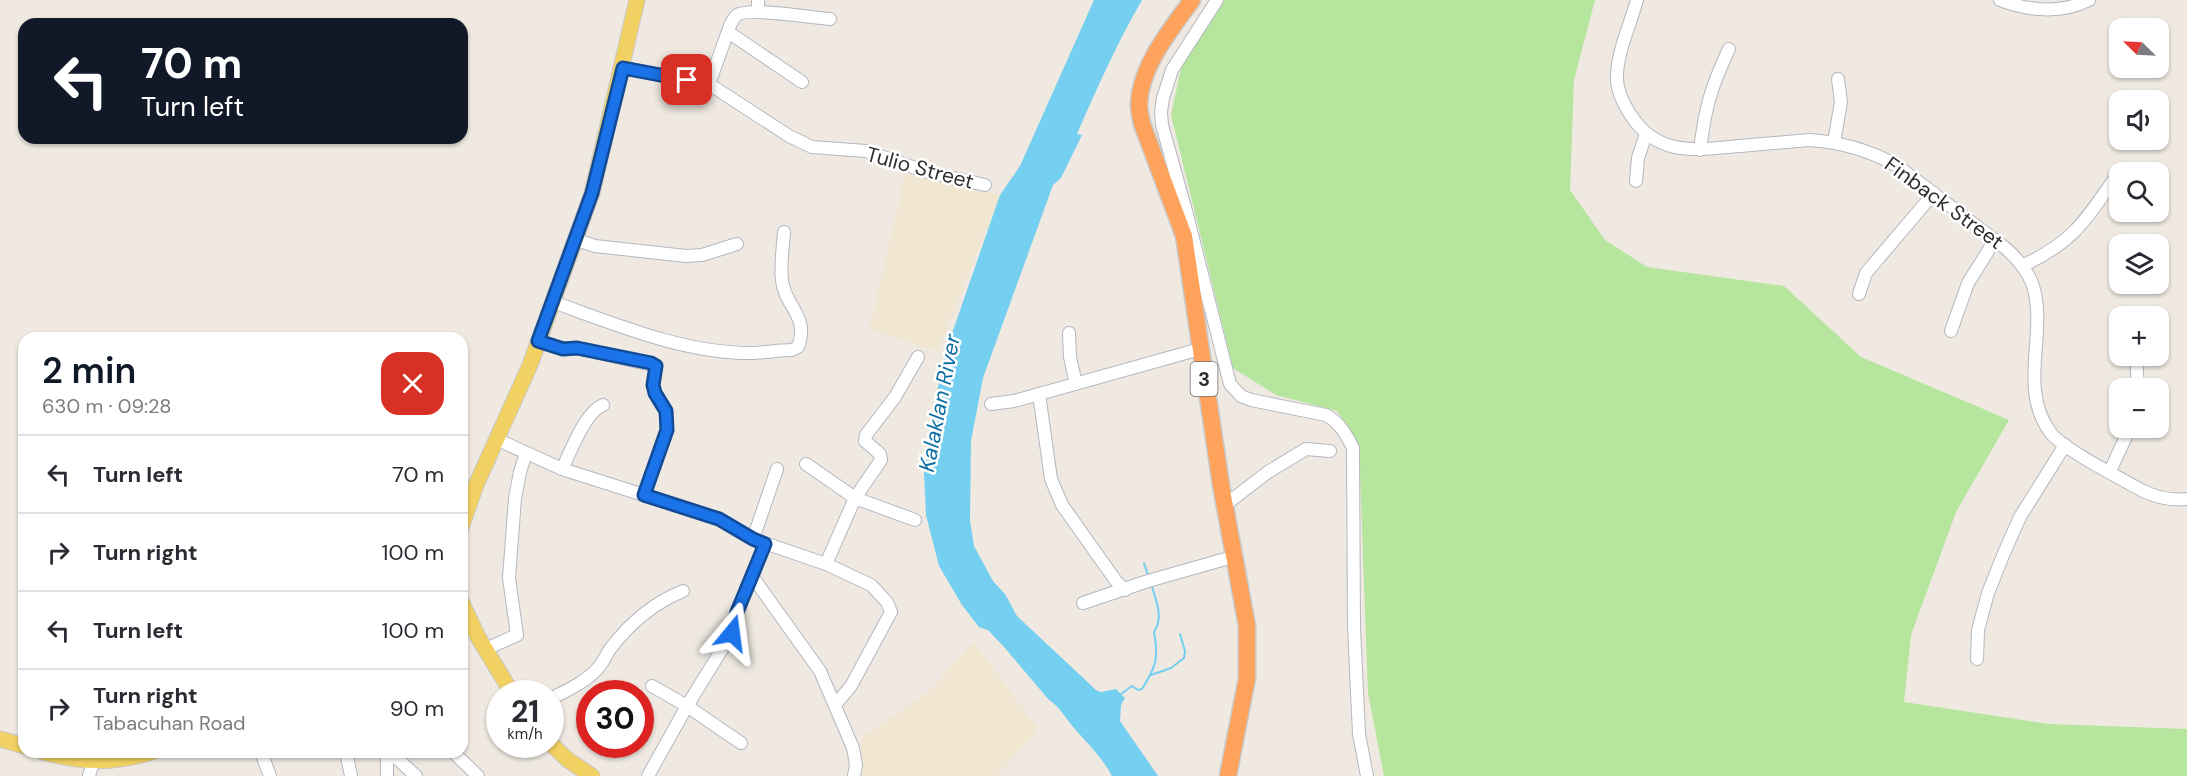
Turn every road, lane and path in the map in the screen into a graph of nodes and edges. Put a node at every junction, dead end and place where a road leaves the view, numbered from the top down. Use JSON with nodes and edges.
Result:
{"nodes":[{"id":1,"x":637,"y":0,"type":"edge"},
{"id":2,"x":1192,"y":0,"type":"edge"},
{"id":3,"x":1217,"y":0,"type":"edge"},
{"id":4,"x":1637,"y":0,"type":"edge"},
{"id":5,"x":2000,"y":0,"type":"edge"},
{"id":6,"x":2089,"y":0,"type":"edge"},
{"id":7,"x":758,"y":6,"type":"edge"},
{"id":8,"x":830,"y":19,"type":"dead end"},
{"id":9,"x":728,"y":32,"type":"junction"},
{"id":10,"x":1729,"y":49,"type":"dead end"},
{"id":11,"x":623,"y":68,"type":"junction"},
{"id":12,"x":1838,"y":79,"type":"dead end"},
{"id":13,"x":802,"y":81,"type":"dead end"},
{"id":14,"x":709,"y":84,"type":"junction"},
{"id":15,"x":1646,"y":134,"type":"junction"},
{"id":16,"x":1834,"y":142,"type":"junction"},
{"id":17,"x":1700,"y":150,"type":"junction"},
{"id":18,"x":1636,"y":181,"type":"dead end"},
{"id":19,"x":985,"y":185,"type":"dead end"},
{"id":20,"x":2109,"y":187,"type":"edge"},
{"id":21,"x":1934,"y":193,"type":"junction"},
{"id":22,"x":784,"y":232,"type":"dead end"},
{"id":23,"x":574,"y":239,"type":"junction"},
{"id":24,"x":1995,"y":240,"type":"junction"},
{"id":25,"x":737,"y":244,"type":"dead end"},
{"id":26,"x":2022,"y":266,"type":"junction"},
{"id":27,"x":1860,"y":294,"type":"dead end"},
{"id":28,"x":553,"y":302,"type":"junction"},
{"id":29,"x":1951,"y":331,"type":"dead end"},
{"id":30,"x":1069,"y":333,"type":"dead end"},
{"id":31,"x":538,"y":341,"type":"junction"},
{"id":32,"x":1200,"y":349,"type":"junction"},
{"id":33,"x":918,"y":357,"type":"dead end"},
{"id":34,"x":1076,"y":384,"type":"junction"},
{"id":35,"x":1039,"y":394,"type":"junction"},
{"id":36,"x":991,"y":404,"type":"dead end"},
{"id":37,"x":603,"y":405,"type":"dead end"},
{"id":38,"x":2125,"y":438,"type":"edge"},
{"id":39,"x":496,"y":439,"type":"junction"},
{"id":40,"x":2065,"y":445,"type":"junction"},
{"id":41,"x":1330,"y":452,"type":"dead end"},
{"id":42,"x":526,"y":453,"type":"junction"},
{"id":43,"x":806,"y":464,"type":"dead end"},
{"id":44,"x":562,"y":469,"type":"junction"},
{"id":45,"x":777,"y":469,"type":"dead end"},
{"id":46,"x":2110,"y":471,"type":"junction"},
{"id":47,"x":644,"y":495,"type":"junction"},
{"id":48,"x":855,"y":498,"type":"junction"},
{"id":49,"x":2187,"y":499,"type":"edge"},
{"id":50,"x":1225,"y":505,"type":"junction"},
{"id":51,"x":468,"y":508,"type":"edge"},
{"id":52,"x":915,"y":520,"type":"dead end"},
{"id":53,"x":753,"y":539,"type":"junction"},
{"id":54,"x":765,"y":544,"type":"junction"},
{"id":55,"x":1236,"y":556,"type":"junction"},
{"id":56,"x":826,"y":564,"type":"junction"},
{"id":57,"x":752,"y":576,"type":"junction"},
{"id":58,"x":1125,"y":590,"type":"junction"},
{"id":59,"x":683,"y":591,"type":"dead end"},
{"id":60,"x":1083,"y":603,"type":"dead end"},
{"id":61,"x":468,"y":614,"type":"edge"},
{"id":62,"x":486,"y":649,"type":"junction"},
{"id":63,"x":1977,"y":659,"type":"dead end"},
{"id":64,"x":504,"y":680,"type":"edge"},
{"id":65,"x":654,"y":687,"type":"edge"},
{"id":66,"x":564,"y":692,"type":"edge"},
{"id":67,"x":835,"y":705,"type":"junction"},
{"id":68,"x":687,"y":706,"type":"junction"},
{"id":69,"x":0,"y":739,"type":"edge"},
{"id":70,"x":741,"y":743,"type":"dead end"},
{"id":71,"x":18,"y":744,"type":"edge"},
{"id":72,"x":564,"y":756,"type":"edge"},
{"id":73,"x":69,"y":758,"type":"edge"},
{"id":74,"x":130,"y":758,"type":"edge"},
{"id":75,"x":263,"y":758,"type":"edge"},
{"id":76,"x":347,"y":758,"type":"edge"},
{"id":77,"x":388,"y":758,"type":"edge"},
{"id":78,"x":396,"y":758,"type":"edge"},
{"id":79,"x":459,"y":758,"type":"edge"},
{"id":80,"x":91,"y":763,"type":"edge"},
{"id":81,"x":270,"y":776,"type":"edge"},
{"id":82,"x":351,"y":776,"type":"edge"},
{"id":83,"x":387,"y":776,"type":"edge"},
{"id":84,"x":416,"y":776,"type":"edge"},
{"id":85,"x":478,"y":776,"type":"edge"},
{"id":86,"x":592,"y":776,"type":"edge"},
{"id":87,"x":648,"y":776,"type":"edge"},
{"id":88,"x":854,"y":776,"type":"edge"},
{"id":89,"x":1228,"y":776,"type":"edge"},
{"id":90,"x":1368,"y":776,"type":"edge"}],
"edges":[{"from":1,"to":11,"type":"main road"},
{"from":2,"to":32,"type":"highway","number":"3"},
{"from":3,"to":90,"type":"street"},
{"from":4,"to":15,"type":"street","name":"Finback Street"},
{"from":5,"to":6,"type":"street"},
{"from":7,"to":8,"type":"street"},
{"from":7,"to":9,"type":"street"},
{"from":9,"to":13,"type":"street"},
{"from":9,"to":14,"type":"street"},
{"from":10,"to":17,"type":"street"},
{"from":11,"to":14,"type":"street","name":"Tulio Street"},
{"from":11,"to":23,"type":"main road"},
{"from":12,"to":16,"type":"street"},
{"from":14,"to":19,"type":"street","name":"Tulio Street"},
{"from":15,"to":17,"type":"street","name":"Finback Street"},
{"from":15,"to":18,"type":"street"},
{"from":16,"to":17,"type":"street","name":"Finback Street"},
{"from":16,"to":21,"type":"street","name":"Finback Street"},
{"from":20,"to":26,"type":"street"},
{"from":21,"to":24,"type":"street","name":"Finback Street"},
{"from":21,"to":27,"type":"street"},
{"from":22,"to":28,"type":"street"},
{"from":23,"to":25,"type":"street"},
{"from":23,"to":28,"type":"main road"},
{"from":24,"to":26,"type":"street","name":"Finback Street"},
{"from":24,"to":29,"type":"street"},
{"from":26,"to":40,"type":"street","name":"Finback Street"},
{"from":28,"to":31,"type":"main road"},
{"from":30,"to":34,"type":"street"},
{"from":31,"to":39,"type":"main road"},
{"from":31,"to":47,"type":"street"},
{"from":32,"to":34,"type":"street"},
{"from":32,"to":50,"type":"highway","number":"3"},
{"from":33,"to":48,"type":"street"},
{"from":34,"to":35,"type":"street"},
{"from":35,"to":36,"type":"street"},
{"from":35,"to":58,"type":"street"},
{"from":37,"to":44,"type":"street"},
{"from":38,"to":46,"type":"street"},
{"from":39,"to":42,"type":"street"},
{"from":39,"to":51,"type":"main road"},
{"from":40,"to":46,"type":"street","name":"Finback Street"},
{"from":40,"to":63,"type":"street"},
{"from":41,"to":50,"type":"street"},
{"from":42,"to":44,"type":"street"},
{"from":42,"to":62,"type":"street"},
{"from":43,"to":48,"type":"street"},
{"from":44,"to":47,"type":"street"},
{"from":45,"to":53,"type":"street"},
{"from":46,"to":49,"type":"street","name":"Finback Street"},
{"from":47,"to":53,"type":"street"},
{"from":48,"to":52,"type":"street"},
{"from":48,"to":56,"type":"street"},
{"from":50,"to":55,"type":"highway","number":"3"},
{"from":53,"to":54,"type":"street"},
{"from":54,"to":56,"type":"street"},
{"from":54,"to":57,"type":"street"},
{"from":55,"to":58,"type":"street"},
{"from":55,"to":89,"type":"highway","number":"3"},
{"from":56,"to":67,"type":"street"},
{"from":57,"to":67,"type":"street"},
{"from":57,"to":68,"type":"street"},
{"from":58,"to":60,"type":"street"},
{"from":59,"to":66,"type":"street"},
{"from":61,"to":62,"type":"main road"},
{"from":62,"to":64,"type":"main road"},
{"from":65,"to":68,"type":"street"},
{"from":67,"to":88,"type":"street"},
{"from":68,"to":70,"type":"street"},
{"from":68,"to":87,"type":"street"},
{"from":69,"to":71,"type":"main road"},
{"from":72,"to":86,"type":"main road"},
{"from":73,"to":80,"type":"main road"},
{"from":74,"to":80,"type":"main road"},
{"from":75,"to":81,"type":"street"},
{"from":76,"to":82,"type":"street"},
{"from":77,"to":83,"type":"street"},
{"from":78,"to":84,"type":"street"},
{"from":79,"to":85,"type":"street"}]}
